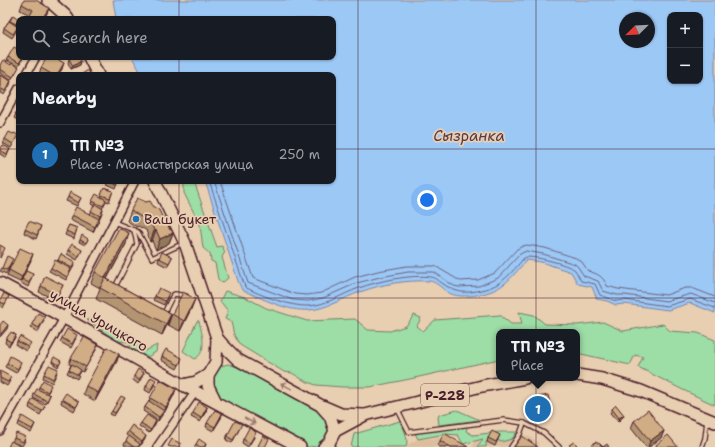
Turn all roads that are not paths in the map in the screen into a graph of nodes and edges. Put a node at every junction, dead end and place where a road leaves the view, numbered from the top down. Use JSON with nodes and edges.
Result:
{"nodes":[{"id":1,"x":48,"y":0,"type":"edge"},
{"id":2,"x":63,"y":16,"type":"edge"},
{"id":3,"x":34,"y":60,"type":"edge"},
{"id":4,"x":90,"y":60,"type":"edge"},
{"id":5,"x":28,"y":72,"type":"edge"},
{"id":6,"x":96,"y":72,"type":"edge"},
{"id":7,"x":16,"y":93,"type":"edge"},
{"id":8,"x":0,"y":122,"type":"edge"},
{"id":9,"x":133,"y":184,"type":"edge"},
{"id":10,"x":156,"y":184,"type":"edge"},
{"id":11,"x":114,"y":222,"type":"junction"},
{"id":12,"x":134,"y":230,"type":"junction"},
{"id":13,"x":184,"y":243,"type":"junction"},
{"id":14,"x":0,"y":283,"type":"edge"},
{"id":15,"x":122,"y":291,"type":"edge"},
{"id":16,"x":189,"y":298,"type":"edge"},
{"id":17,"x":157,"y":309,"type":"edge"},
{"id":18,"x":64,"y":318,"type":"junction"},
{"id":19,"x":217,"y":338,"type":"junction"},
{"id":20,"x":238,"y":360,"type":"junction"},
{"id":21,"x":216,"y":362,"type":"junction"},
{"id":22,"x":208,"y":375,"type":"junction"},
{"id":23,"x":580,"y":375,"type":"edge"},
{"id":24,"x":510,"y":381,"type":"edge"},
{"id":25,"x":182,"y":385,"type":"junction"},
{"id":26,"x":196,"y":392,"type":"junction"},
{"id":27,"x":216,"y":402,"type":"junction"},
{"id":28,"x":320,"y":405,"type":"junction"},
{"id":29,"x":396,"y":407,"type":"junction"},
{"id":30,"x":366,"y":415,"type":"junction"},
{"id":31,"x":711,"y":420,"type":"edge"},
{"id":32,"x":524,"y":423,"type":"junction"},
{"id":33,"x":0,"y":431,"type":"edge"},
{"id":34,"x":335,"y":431,"type":"junction"},
{"id":35,"x":157,"y":447,"type":"edge"},
{"id":36,"x":300,"y":447,"type":"edge"},
{"id":37,"x":324,"y":447,"type":"edge"},
{"id":38,"x":511,"y":447,"type":"edge"},
{"id":39,"x":559,"y":447,"type":"edge"},
{"id":40,"x":702,"y":447,"type":"edge"}],
"edges":[{"from":1,"to":2,"type":"main road"},
{"from":3,"to":5,"type":"street"},
{"from":4,"to":6,"type":"main road"},
{"from":7,"to":8,"type":"street"},
{"from":9,"to":11,"type":"street"},
{"from":10,"to":13,"type":"main road"},
{"from":11,"to":12,"type":"lane"},
{"from":11,"to":18,"type":"street"},
{"from":12,"to":13,"type":"lane"},
{"from":12,"to":15,"type":"lane"},
{"from":13,"to":19,"type":"main road"},
{"from":14,"to":18,"type":"main road","name":"улица Урицкого"},
{"from":16,"to":17,"type":"lane"},
{"from":18,"to":25,"type":"main road","name":"улица Урицкого"},
{"from":18,"to":33,"type":"street"},
{"from":19,"to":20,"type":"main road"},
{"from":19,"to":21,"type":"main road"},
{"from":20,"to":21,"type":"main road"},
{"from":28,"to":20,"type":"main road","one_way":true},
{"from":21,"to":22,"type":"main road"},
{"from":22,"to":25,"type":"main road"},
{"from":22,"to":27,"type":"main road"},
{"from":23,"to":31,"type":"main road"},
{"from":24,"to":29,"type":"main road","number":"Р-228"},
{"from":25,"to":26,"type":"main road","name":"улица Урицкого"},
{"from":26,"to":27,"type":"main road","name":"улица Урицкого"},
{"from":26,"to":35,"type":"street"},
{"from":27,"to":36,"type":"main road","one_way":true},
{"from":28,"to":30,"type":"main road","number":"Р-228"},
{"from":28,"to":34,"type":"main road"},
{"from":29,"to":30,"type":"main road","number":"Р-228"},
{"from":29,"to":32,"type":"lane"},
{"from":30,"to":34,"type":"main road"},
{"from":31,"to":40,"type":"lane"},
{"from":32,"to":38,"type":"lane"},
{"from":32,"to":39,"type":"lane"},
{"from":34,"to":37,"type":"main road"}]}
